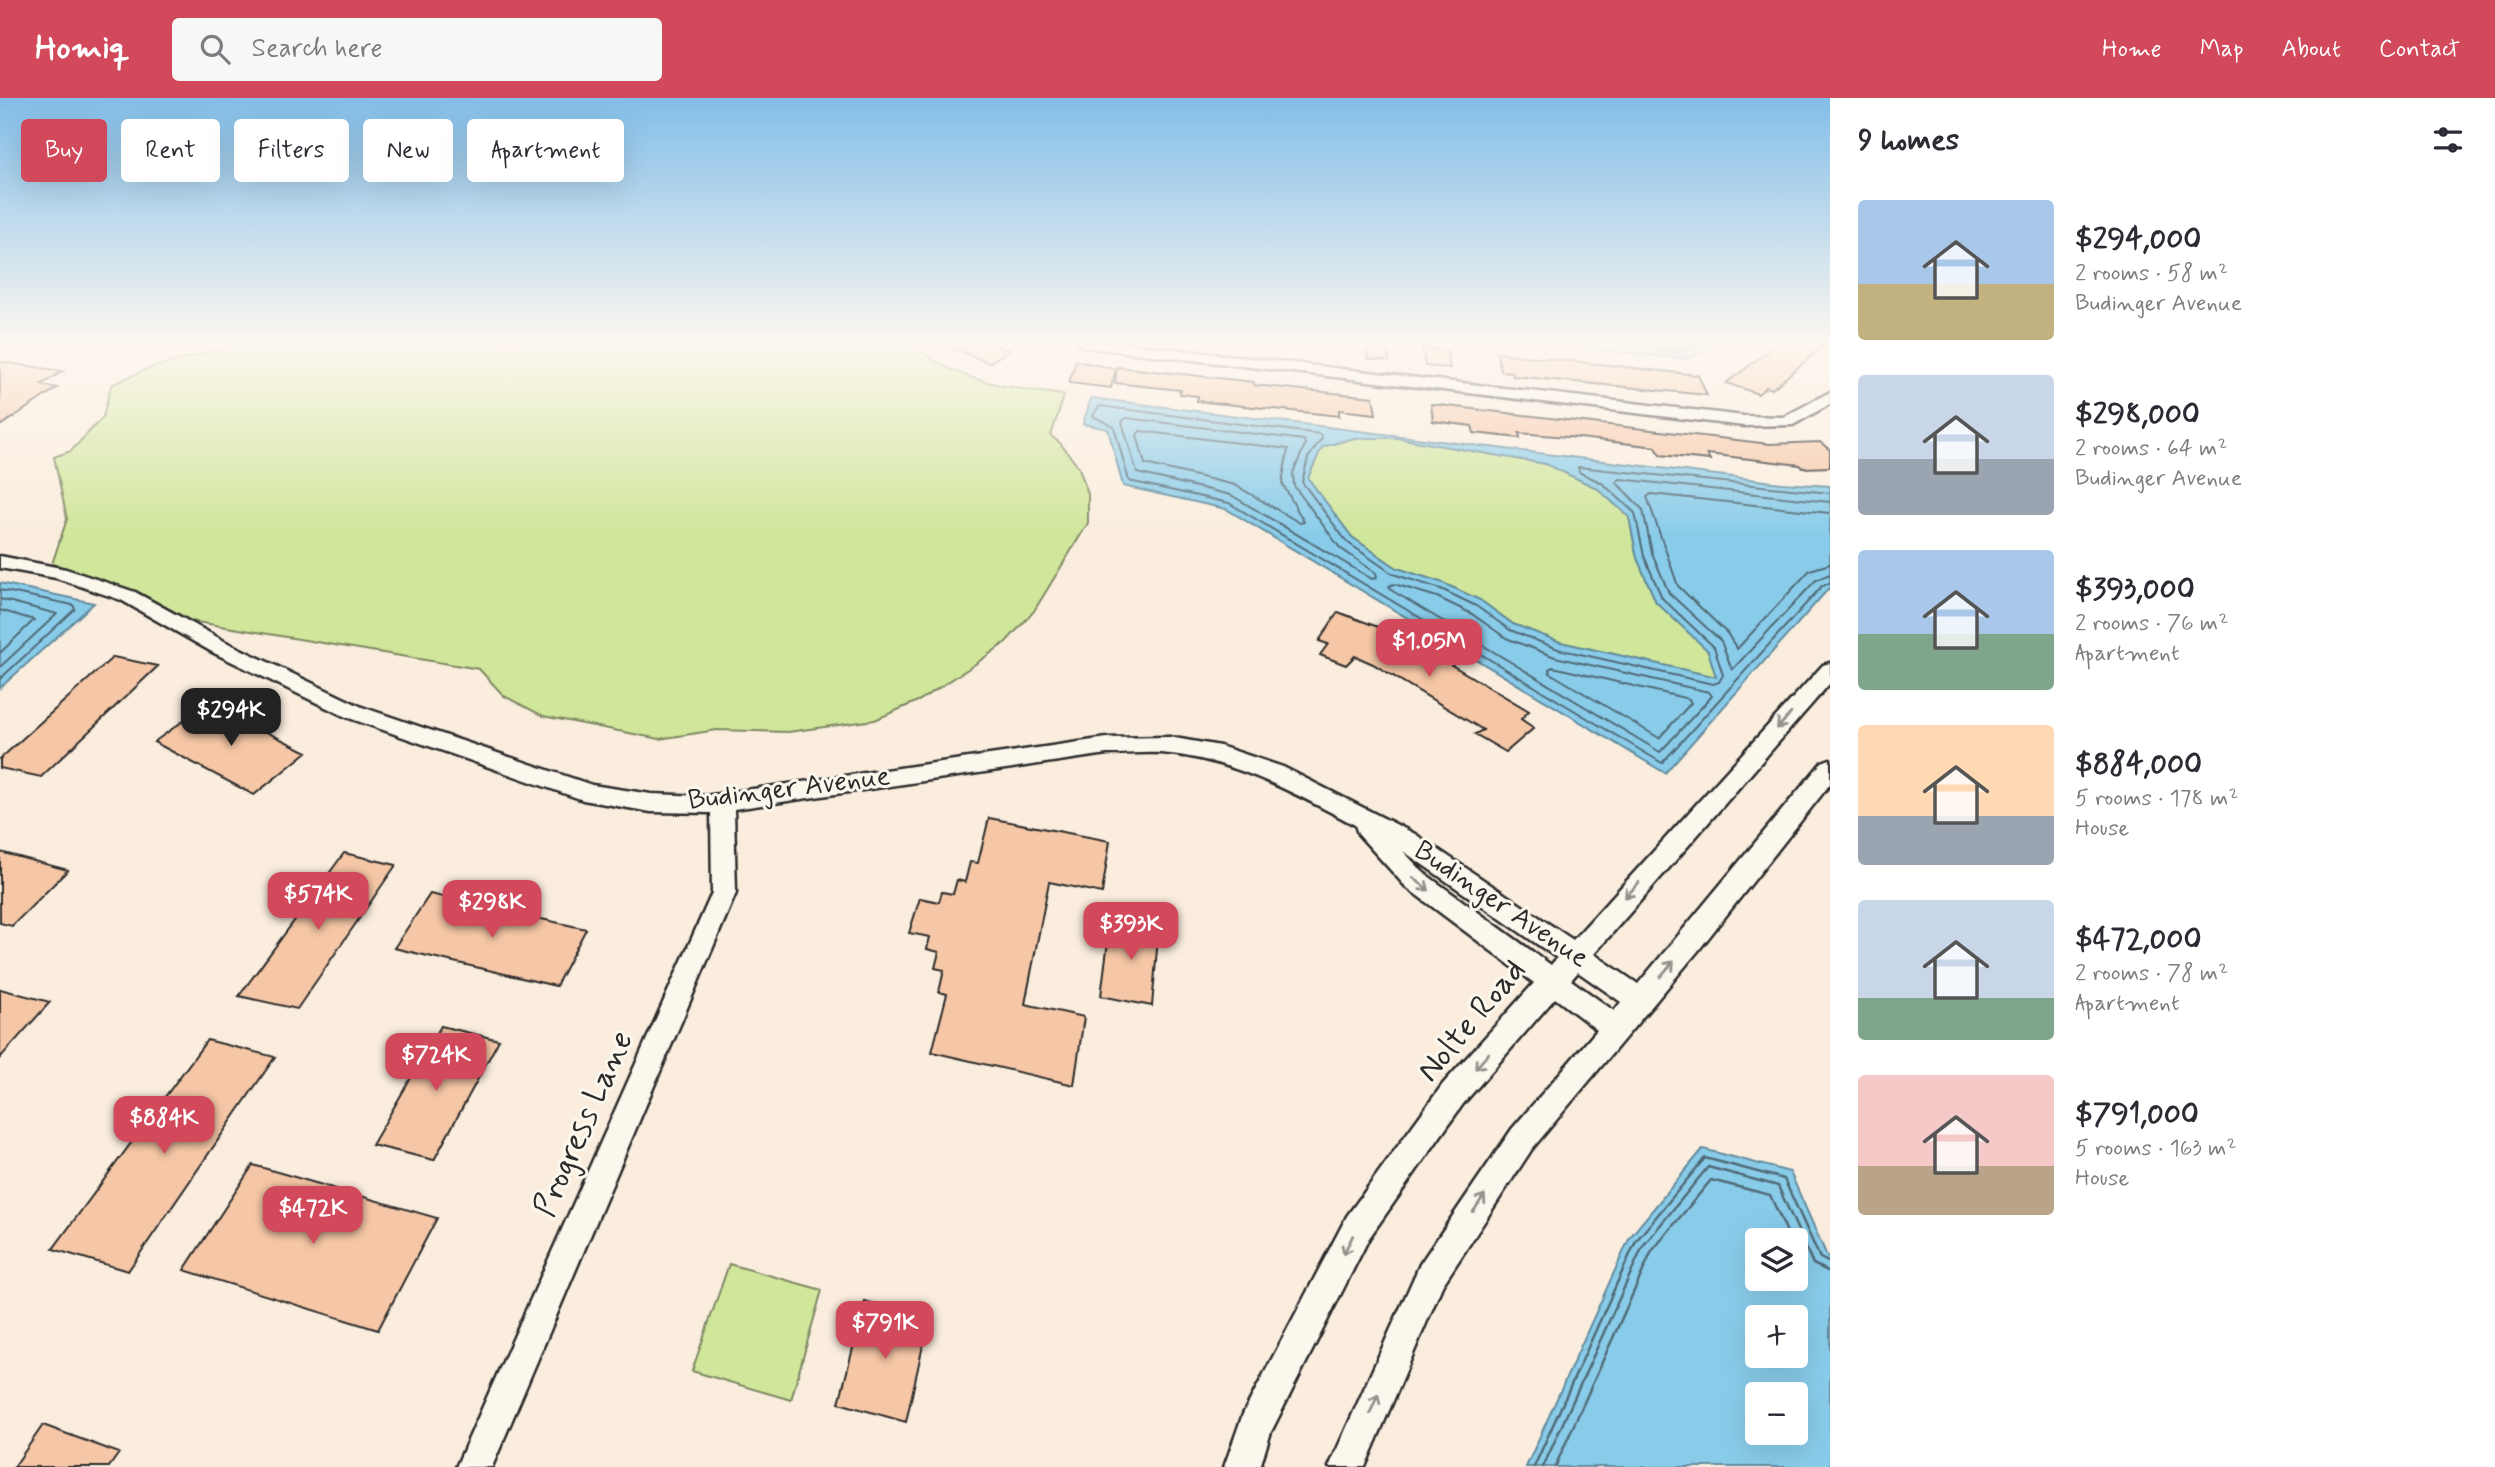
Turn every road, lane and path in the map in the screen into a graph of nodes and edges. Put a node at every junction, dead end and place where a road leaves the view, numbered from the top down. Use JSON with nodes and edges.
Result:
{"nodes":[{"id":1,"x":1625,"y":407,"type":"edge"},
{"id":2,"x":1813,"y":407,"type":"edge"},
{"id":3,"x":0,"y":562,"type":"edge"},
{"id":4,"x":1829,"y":673,"type":"edge"},
{"id":5,"x":1830,"y":768,"type":"edge"},
{"id":6,"x":722,"y":802,"type":"junction"},
{"id":7,"x":1357,"y":817,"type":"junction"},
{"id":8,"x":1575,"y":954,"type":"junction"},
{"id":9,"x":1550,"y":982,"type":"junction"},
{"id":10,"x":1640,"y":1000,"type":"junction"},
{"id":11,"x":1616,"y":1028,"type":"junction"},
{"id":12,"x":474,"y":1467,"type":"edge"},
{"id":13,"x":1241,"y":1467,"type":"edge"},
{"id":14,"x":1347,"y":1467,"type":"edge"}],
"edges":[{"from":1,"to":2,"type":"street"},
{"from":3,"to":6,"type":"street","name":"Budinger Avenue"},
{"from":4,"to":8,"type":"street","name":"Nolte Road","one_way":true},
{"from":10,"to":5,"type":"street","one_way":true},
{"from":6,"to":7,"type":"street","name":"Budinger Avenue"},
{"from":6,"to":12,"type":"street","name":"Progress Lane"},
{"from":7,"to":8,"type":"street","name":"Budinger Avenue"},
{"from":7,"to":9,"type":"street","name":"Budinger Avenue","one_way":true},
{"from":8,"to":9,"type":"street","name":"Nolte Road"},
{"from":8,"to":10,"type":"street","name":"Budinger Avenue"},
{"from":9,"to":11,"type":"street","name":"Budinger Avenue"},
{"from":9,"to":13,"type":"street","name":"Nolte Road","one_way":true},
{"from":10,"to":11,"type":"street"},
{"from":14,"to":11,"type":"street","one_way":true}]}
